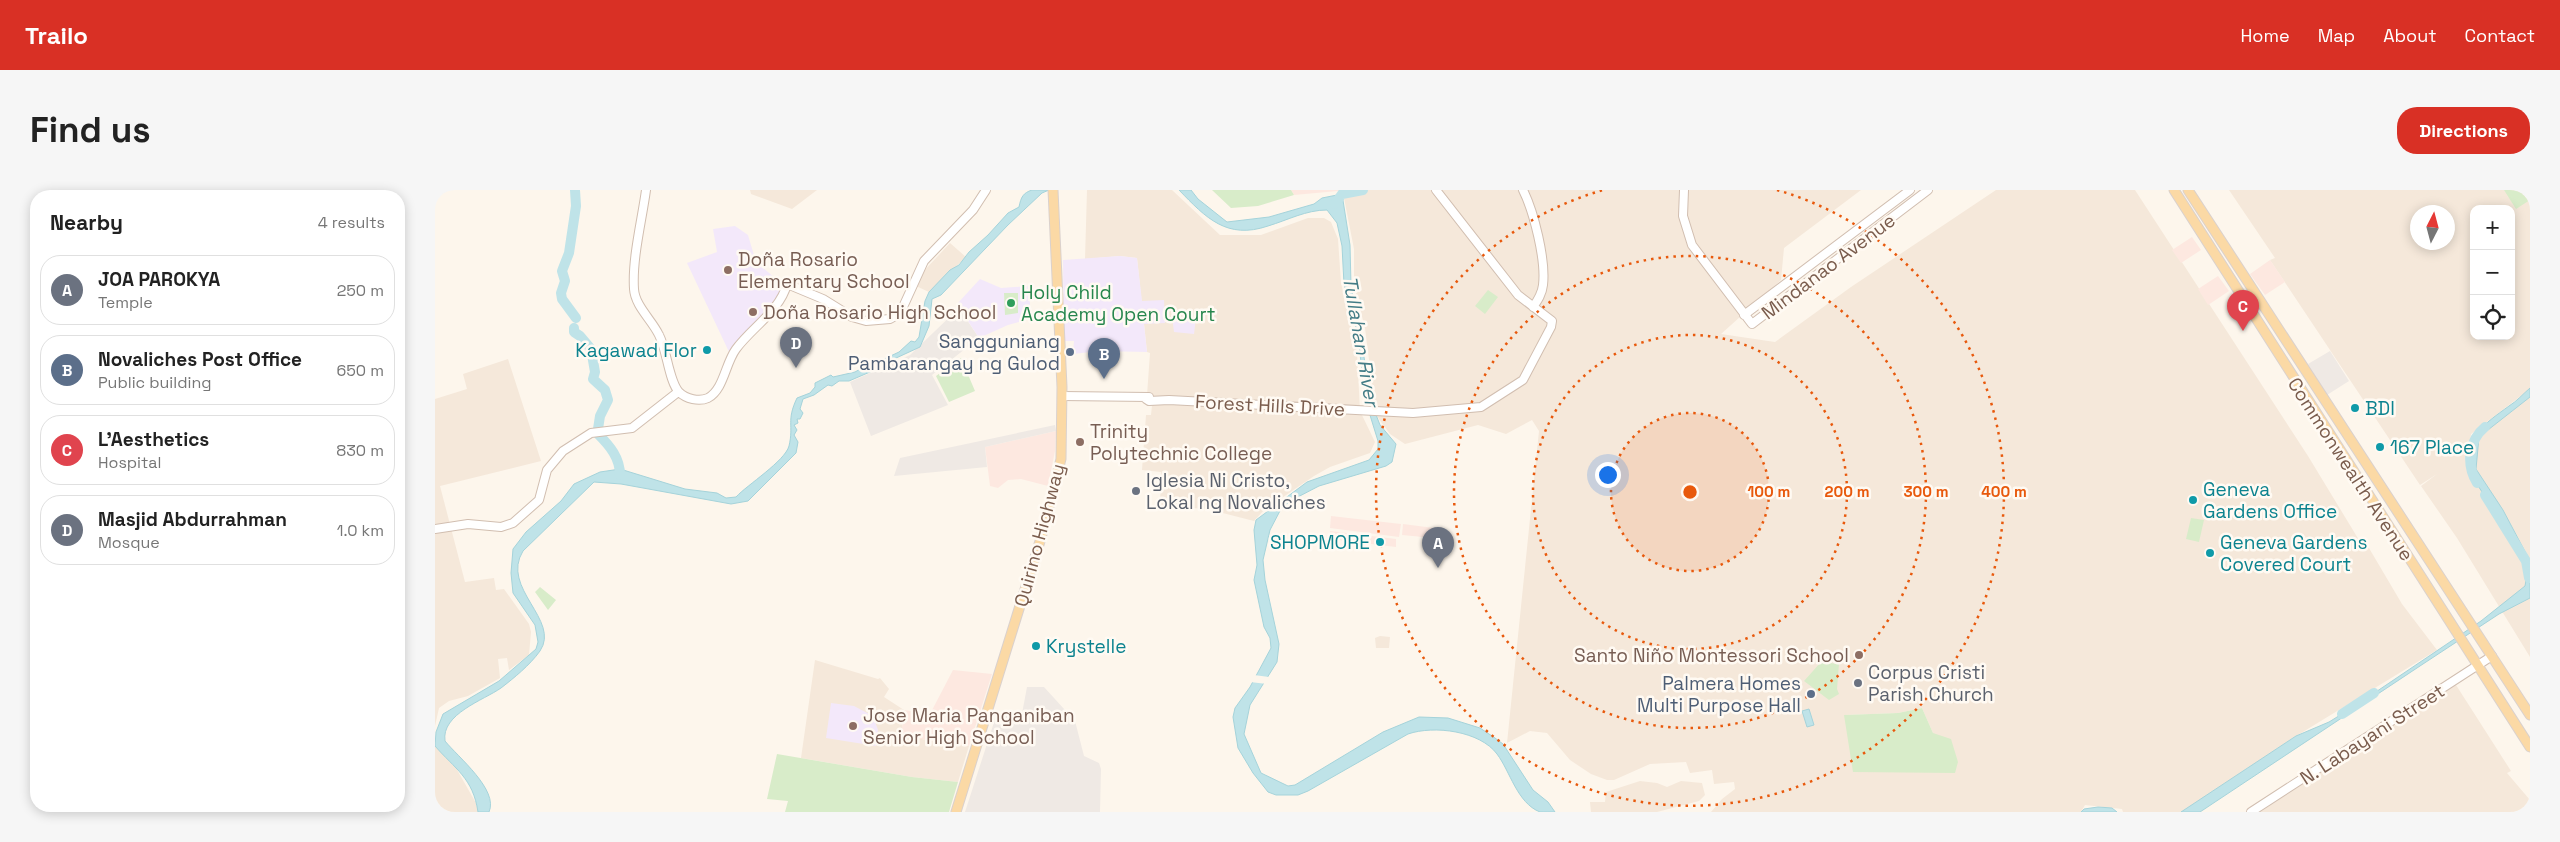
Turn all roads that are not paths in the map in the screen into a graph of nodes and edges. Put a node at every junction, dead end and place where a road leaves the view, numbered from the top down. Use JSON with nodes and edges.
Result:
{"nodes":[{"id":1,"x":646,"y":190,"type":"edge"},
{"id":2,"x":986,"y":190,"type":"edge"},
{"id":3,"x":1436,"y":190,"type":"edge"},
{"id":4,"x":1523,"y":190,"type":"edge"},
{"id":5,"x":1684,"y":190,"type":"edge"},
{"id":6,"x":1910,"y":190,"type":"edge"},
{"id":7,"x":1928,"y":190,"type":"edge"},
{"id":8,"x":2174,"y":190,"type":"edge"},
{"id":9,"x":2188,"y":190,"type":"edge"},
{"id":10,"x":1053,"y":192,"type":"edge"},
{"id":11,"x":1774,"y":292,"type":"junction"},
{"id":12,"x":1782,"y":301,"type":"junction"},
{"id":13,"x":1762,"y":302,"type":"junction"},
{"id":14,"x":1533,"y":307,"type":"junction"},
{"id":15,"x":1769,"y":310,"type":"junction"},
{"id":16,"x":1745,"y":315,"type":"junction"},
{"id":17,"x":678,"y":392,"type":"junction"},
{"id":18,"x":1062,"y":396,"type":"junction"},
{"id":19,"x":435,"y":529,"type":"edge"},
{"id":20,"x":2492,"y":656,"type":"junction"},
{"id":21,"x":2477,"y":666,"type":"junction"},
{"id":22,"x":2530,"y":715,"type":"edge"},
{"id":23,"x":2530,"y":747,"type":"edge"},
{"id":24,"x":956,"y":812,"type":"edge"},
{"id":25,"x":2251,"y":812,"type":"edge"}],
"edges":[{"from":1,"to":17,"type":"street"},
{"from":2,"to":17,"type":"street"},
{"from":3,"to":14,"type":"street"},
{"from":4,"to":14,"type":"street"},
{"from":5,"to":16,"type":"street"},
{"from":6,"to":11,"type":"street","name":"Mindanao Avenue"},
{"from":7,"to":12,"type":"street","name":"Mindanao Avenue"},
{"from":8,"to":21,"type":"main road","name":"Commonwealth Avenue"},
{"from":9,"to":20,"type":"main road","name":"Commonwealth Avenue"},
{"from":10,"to":18,"type":"main road","name":"Quirino Highway"},
{"from":11,"to":12,"type":"street"},
{"from":11,"to":13,"type":"street","name":"Mindanao Avenue"},
{"from":12,"to":15,"type":"street","name":"Mindanao Avenue"},
{"from":13,"to":15,"type":"street"},
{"from":13,"to":16,"type":"street","name":"Mindanao Avenue"},
{"from":14,"to":18,"type":"street","name":"Forest Hills Drive"},
{"from":15,"to":16,"type":"street","name":"Mindanao Avenue"},
{"from":17,"to":19,"type":"street"},
{"from":18,"to":24,"type":"main road","name":"Quirino Highway"},
{"from":20,"to":21,"type":"street","name":"N. Labayani Street"},
{"from":20,"to":22,"type":"main road","name":"Commonwealth Avenue"},
{"from":21,"to":23,"type":"main road","name":"Commonwealth Avenue"},
{"from":21,"to":25,"type":"street","name":"N. Labayani Street"}]}
